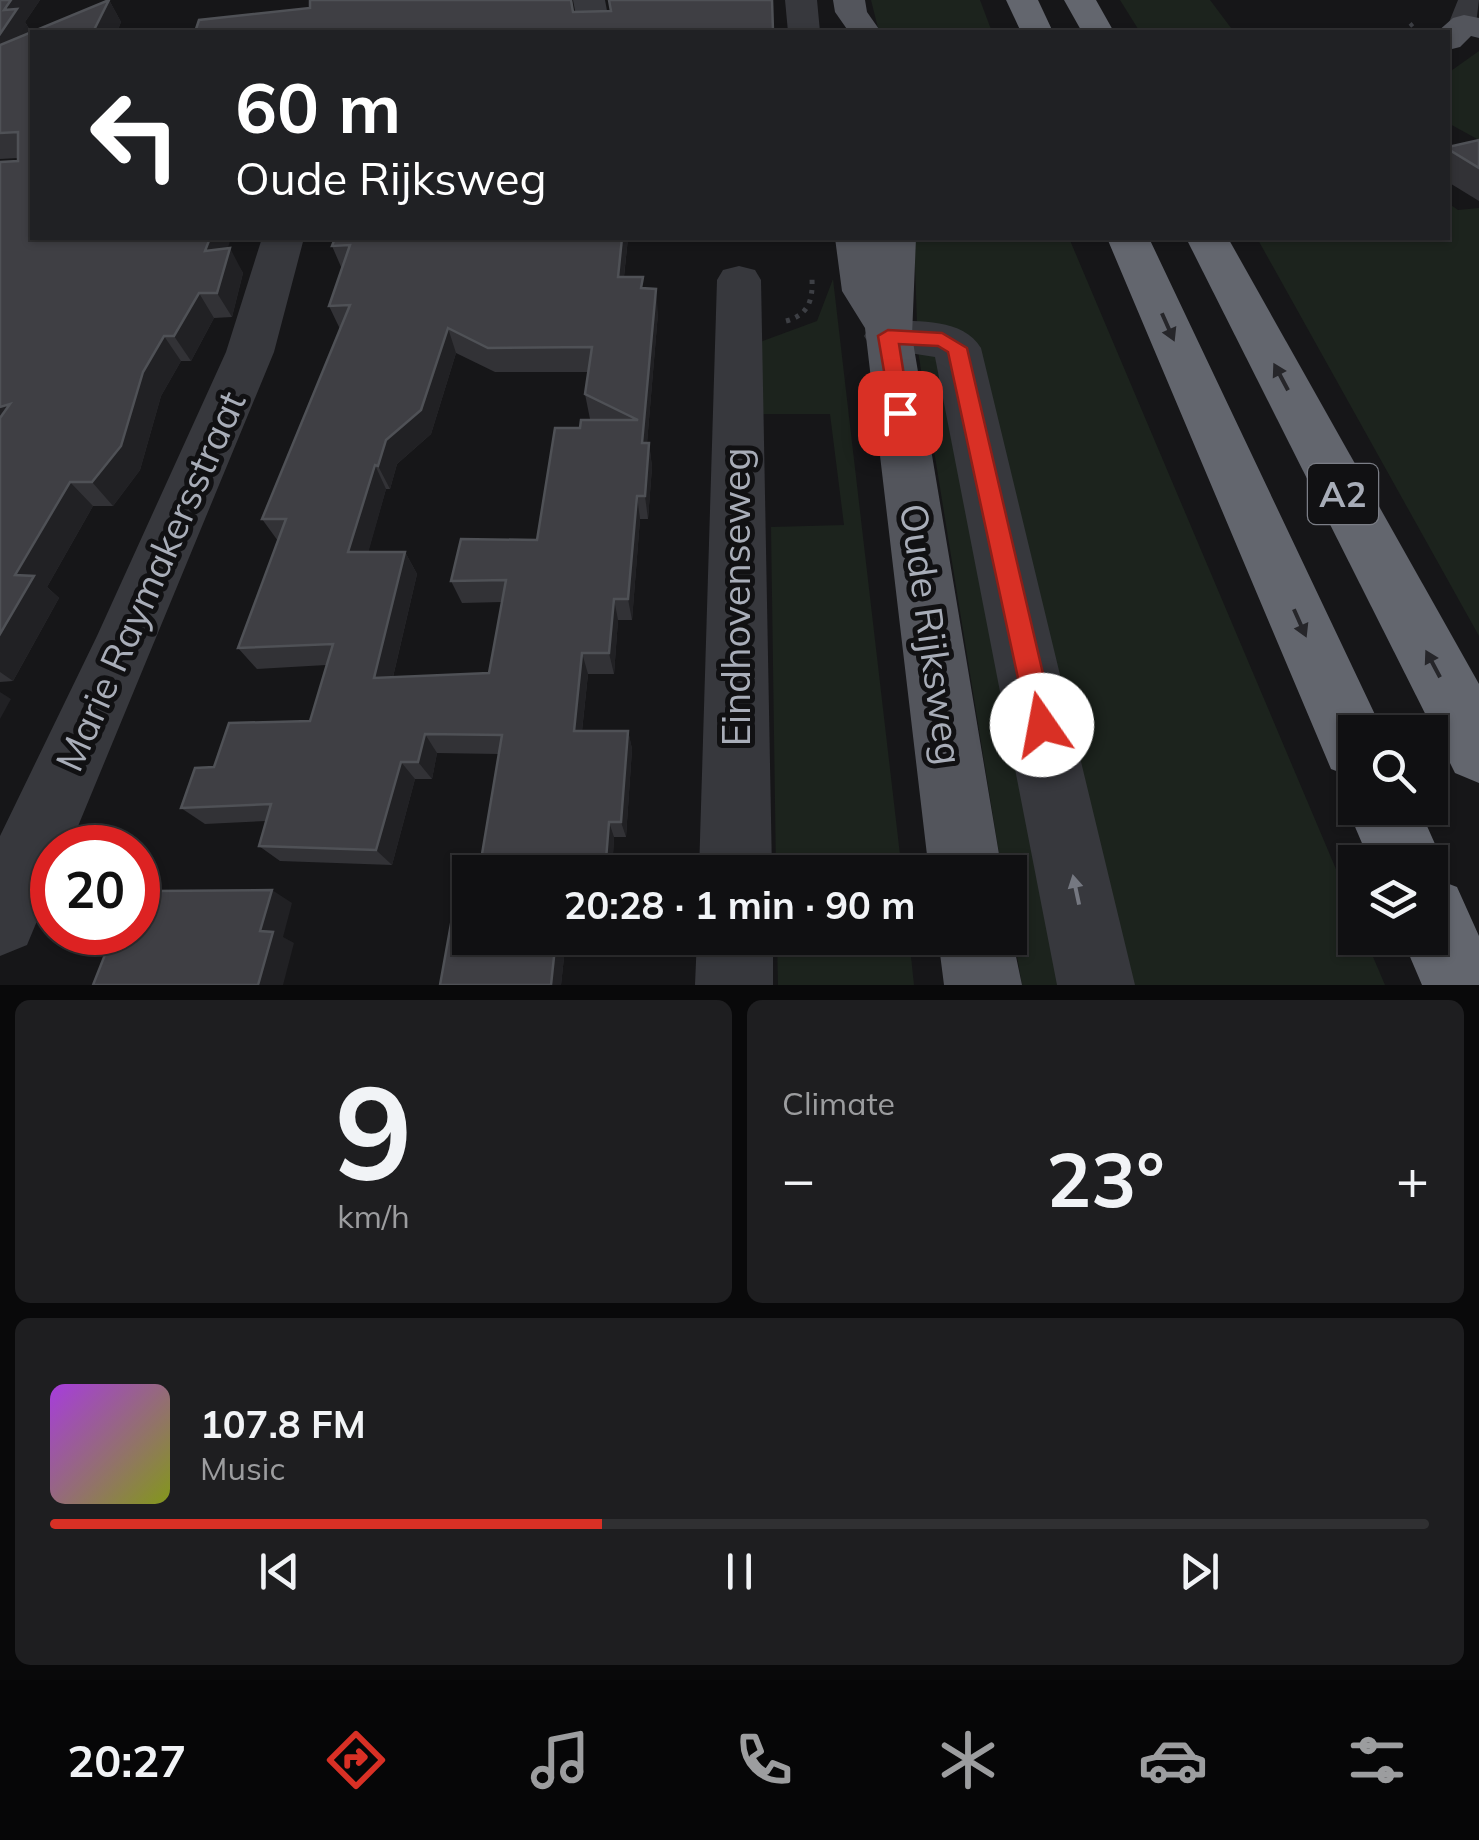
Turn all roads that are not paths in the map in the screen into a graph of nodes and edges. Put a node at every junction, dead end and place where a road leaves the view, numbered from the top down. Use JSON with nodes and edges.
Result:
{"nodes":[{"id":1,"x":589,"y":0,"type":"edge"},
{"id":2,"x":801,"y":0,"type":"edge"},
{"id":3,"x":1022,"y":0,"type":"edge"},
{"id":4,"x":1080,"y":0,"type":"edge"},
{"id":5,"x":595,"y":30,"type":"edge"},
{"id":6,"x":804,"y":30,"type":"edge"},
{"id":7,"x":1036,"y":30,"type":"edge"},
{"id":8,"x":1097,"y":30,"type":"edge"},
{"id":9,"x":282,"y":240,"type":"edge"},
{"id":10,"x":856,"y":240,"type":"edge"},
{"id":11,"x":895,"y":240,"type":"edge"},
{"id":12,"x":1129,"y":240,"type":"edge"},
{"id":13,"x":1207,"y":240,"type":"edge"},
{"id":14,"x":739,"y":301,"type":"road end"},
{"id":15,"x":888,"y":336,"type":"junction"},
{"id":16,"x":1341,"y":715,"type":"edge"},
{"id":17,"x":1479,"y":750,"type":"edge"},
{"id":18,"x":735,"y":855,"type":"edge"},
{"id":19,"x":964,"y":855,"type":"edge"},
{"id":20,"x":0,"y":918,"type":"edge"},
{"id":21,"x":1448,"y":954,"type":"edge"},
{"id":22,"x":734,"y":955,"type":"edge"},
{"id":23,"x":979,"y":955,"type":"edge"},
{"id":24,"x":734,"y":985,"type":"edge"},
{"id":25,"x":983,"y":985,"type":"edge"},
{"id":26,"x":1096,"y":985,"type":"edge"},
{"id":27,"x":1462,"y":985,"type":"edge"}],
"edges":[{"from":1,"to":5,"type":"street"},
{"from":2,"to":6,"type":"street"},
{"from":3,"to":7,"type":"highway"},
{"from":4,"to":8,"type":"highway"},
{"from":9,"to":20,"type":"street","name":"Marie Raymakersstraat"},
{"from":10,"to":15,"type":"main road","name":"Oude Rijksweg"},
{"from":11,"to":15,"type":"main road","name":"Oude Rijksweg"},
{"from":12,"to":16,"type":"highway","number":"A2","one_way":true},
{"from":17,"to":13,"type":"highway","number":"A2","one_way":true},
{"from":14,"to":18,"type":"street","name":"Eindhovenseweg"},
{"from":15,"to":19,"type":"main road","name":"Oude Rijksweg"},
{"from":26,"to":15,"type":"street","name":"Oude Rijksweg","one_way":true},
{"from":21,"to":27,"type":"highway"},
{"from":22,"to":24,"type":"street"},
{"from":23,"to":25,"type":"main road"}]}
